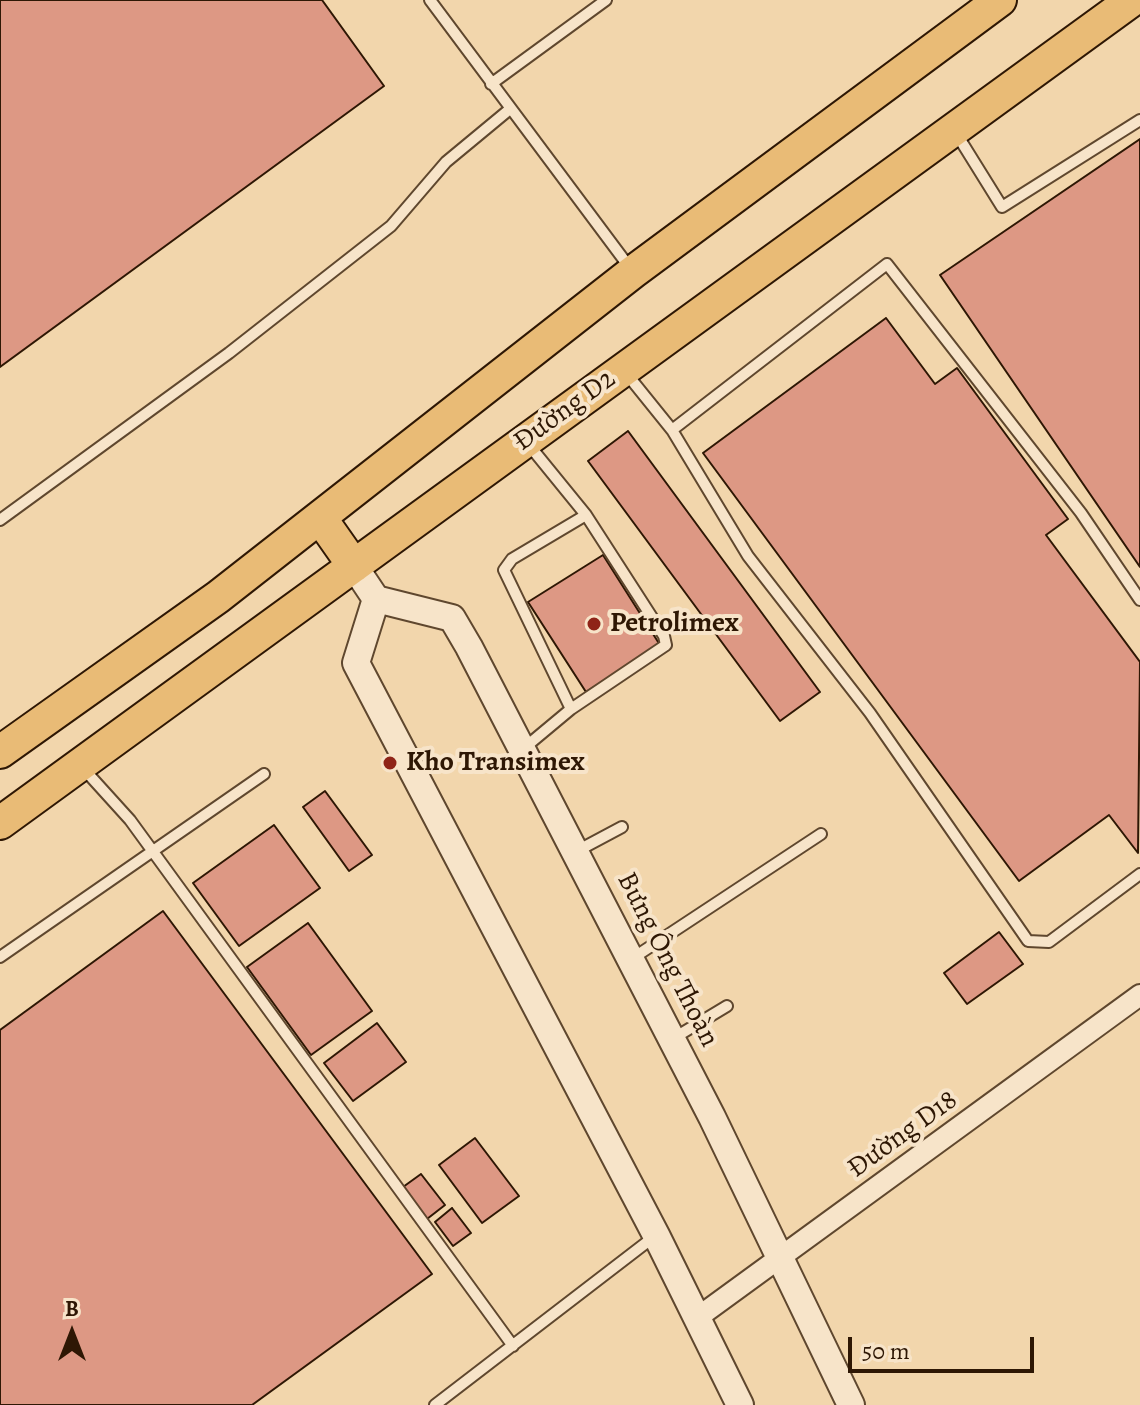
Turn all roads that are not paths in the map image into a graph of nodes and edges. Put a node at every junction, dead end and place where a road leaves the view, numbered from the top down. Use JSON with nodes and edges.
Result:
{"nodes":[{"id":1,"x":430,"y":0,"type":"edge"},
{"id":2,"x":606,"y":0,"type":"edge"},
{"id":3,"x":975,"y":0,"type":"edge"},
{"id":4,"x":1000,"y":0,"type":"edge"},
{"id":5,"x":1132,"y":0,"type":"edge"},
{"id":6,"x":491,"y":84,"type":"junction"},
{"id":7,"x":510,"y":109,"type":"junction"},
{"id":8,"x":1140,"y":120,"type":"edge"},
{"id":9,"x":953,"y":128,"type":"junction"},
{"id":10,"x":724,"y":206,"type":"junction"},
{"id":11,"x":633,"y":272,"type":"junction"},
{"id":12,"x":622,"y":369,"type":"junction"},
{"id":13,"x":672,"y":430,"type":"junction"},
{"id":14,"x":526,"y":440,"type":"junction"},
{"id":15,"x":586,"y":515,"type":"junction"},
{"id":16,"x":321,"y":519,"type":"junction"},
{"id":17,"x":0,"y":520,"type":"edge"},
{"id":18,"x":354,"y":566,"type":"junction"},
{"id":19,"x":218,"y":597,"type":"junction"},
{"id":20,"x":376,"y":599,"type":"junction"},
{"id":21,"x":1140,"y":600,"type":"edge"},
{"id":22,"x":571,"y":709,"type":"junction"},
{"id":23,"x":0,"y":730,"type":"edge"},
{"id":24,"x":522,"y":749,"type":"junction"},
{"id":25,"x":0,"y":752,"type":"edge"},
{"id":26,"x":80,"y":765,"type":"junction"},
{"id":27,"x":264,"y":774,"type":"dead end"},
{"id":28,"x":0,"y":823,"type":"edge"},
{"id":29,"x":622,"y":827,"type":"dead end"},
{"id":30,"x":821,"y":834,"type":"dead end"},
{"id":31,"x":153,"y":851,"type":"junction"},
{"id":32,"x":575,"y":852,"type":"junction"},
{"id":33,"x":1140,"y":874,"type":"edge"},
{"id":34,"x":0,"y":957,"type":"edge"},
{"id":35,"x":631,"y":959,"type":"junction"},
{"id":36,"x":1140,"y":995,"type":"edge"},
{"id":37,"x":727,"y":1006,"type":"dead end"},
{"id":38,"x":672,"y":1039,"type":"junction"},
{"id":39,"x":656,"y":1235,"type":"junction"},
{"id":40,"x":779,"y":1260,"type":"junction"},
{"id":41,"x":697,"y":1318,"type":"junction"},
{"id":42,"x":513,"y":1346,"type":"junction"},
{"id":43,"x":435,"y":1405,"type":"edge"},
{"id":44,"x":740,"y":1405,"type":"edge"},
{"id":45,"x":851,"y":1405,"type":"edge"}],
"edges":[{"from":1,"to":6,"type":"lane"},
{"from":2,"to":6,"type":"lane"},
{"from":3,"to":10,"type":"main road"},
{"from":4,"to":10,"type":"main road"},
{"from":5,"to":9,"type":"main road","name":"Đường D2"},
{"from":6,"to":7,"type":"lane"},
{"from":7,"to":11,"type":"lane"},
{"from":7,"to":17,"type":"lane"},
{"from":8,"to":9,"type":"lane"},
{"from":9,"to":12,"type":"main road","name":"Đường D2"},
{"from":10,"to":11,"type":"main road"},
{"from":11,"to":16,"type":"main road"},
{"from":12,"to":13,"type":"lane"},
{"from":12,"to":14,"type":"main road","name":"Đường D2"},
{"from":13,"to":21,"type":"lane"},
{"from":13,"to":33,"type":"lane"},
{"from":14,"to":15,"type":"lane"},
{"from":14,"to":18,"type":"main road","name":"Đường D2"},
{"from":15,"to":22,"type":"lane"},
{"from":15,"to":22,"type":"lane"},
{"from":16,"to":18,"type":"main road"},
{"from":16,"to":19,"type":"main road"},
{"from":18,"to":20,"type":"street"},
{"from":18,"to":26,"type":"main road","name":"Đường D2"},
{"from":19,"to":23,"type":"main road"},
{"from":19,"to":25,"type":"main road"},
{"from":20,"to":24,"type":"street","name":"Bưng Ông Thoàn"},
{"from":20,"to":39,"type":"street"},
{"from":22,"to":24,"type":"lane"},
{"from":24,"to":32,"type":"street","name":"Bưng Ông Thoàn"},
{"from":26,"to":28,"type":"main road","name":"Đường D2"},
{"from":26,"to":31,"type":"lane"},
{"from":27,"to":31,"type":"lane"},
{"from":29,"to":32,"type":"lane"},
{"from":30,"to":35,"type":"lane"},
{"from":31,"to":34,"type":"lane"},
{"from":31,"to":42,"type":"lane"},
{"from":32,"to":35,"type":"street","name":"Bưng Ông Thoàn"},
{"from":35,"to":38,"type":"street","name":"Bưng Ông Thoàn"},
{"from":36,"to":40,"type":"street","name":"Đường D18"},
{"from":37,"to":38,"type":"lane"},
{"from":38,"to":40,"type":"street","name":"Bưng Ông Thoàn"},
{"from":39,"to":41,"type":"street"},
{"from":39,"to":42,"type":"lane"},
{"from":40,"to":41,"type":"street","name":"Đường D18"},
{"from":40,"to":45,"type":"street","name":"Bưng Ông Thoàn"},
{"from":41,"to":44,"type":"street"},
{"from":42,"to":43,"type":"lane"}]}
